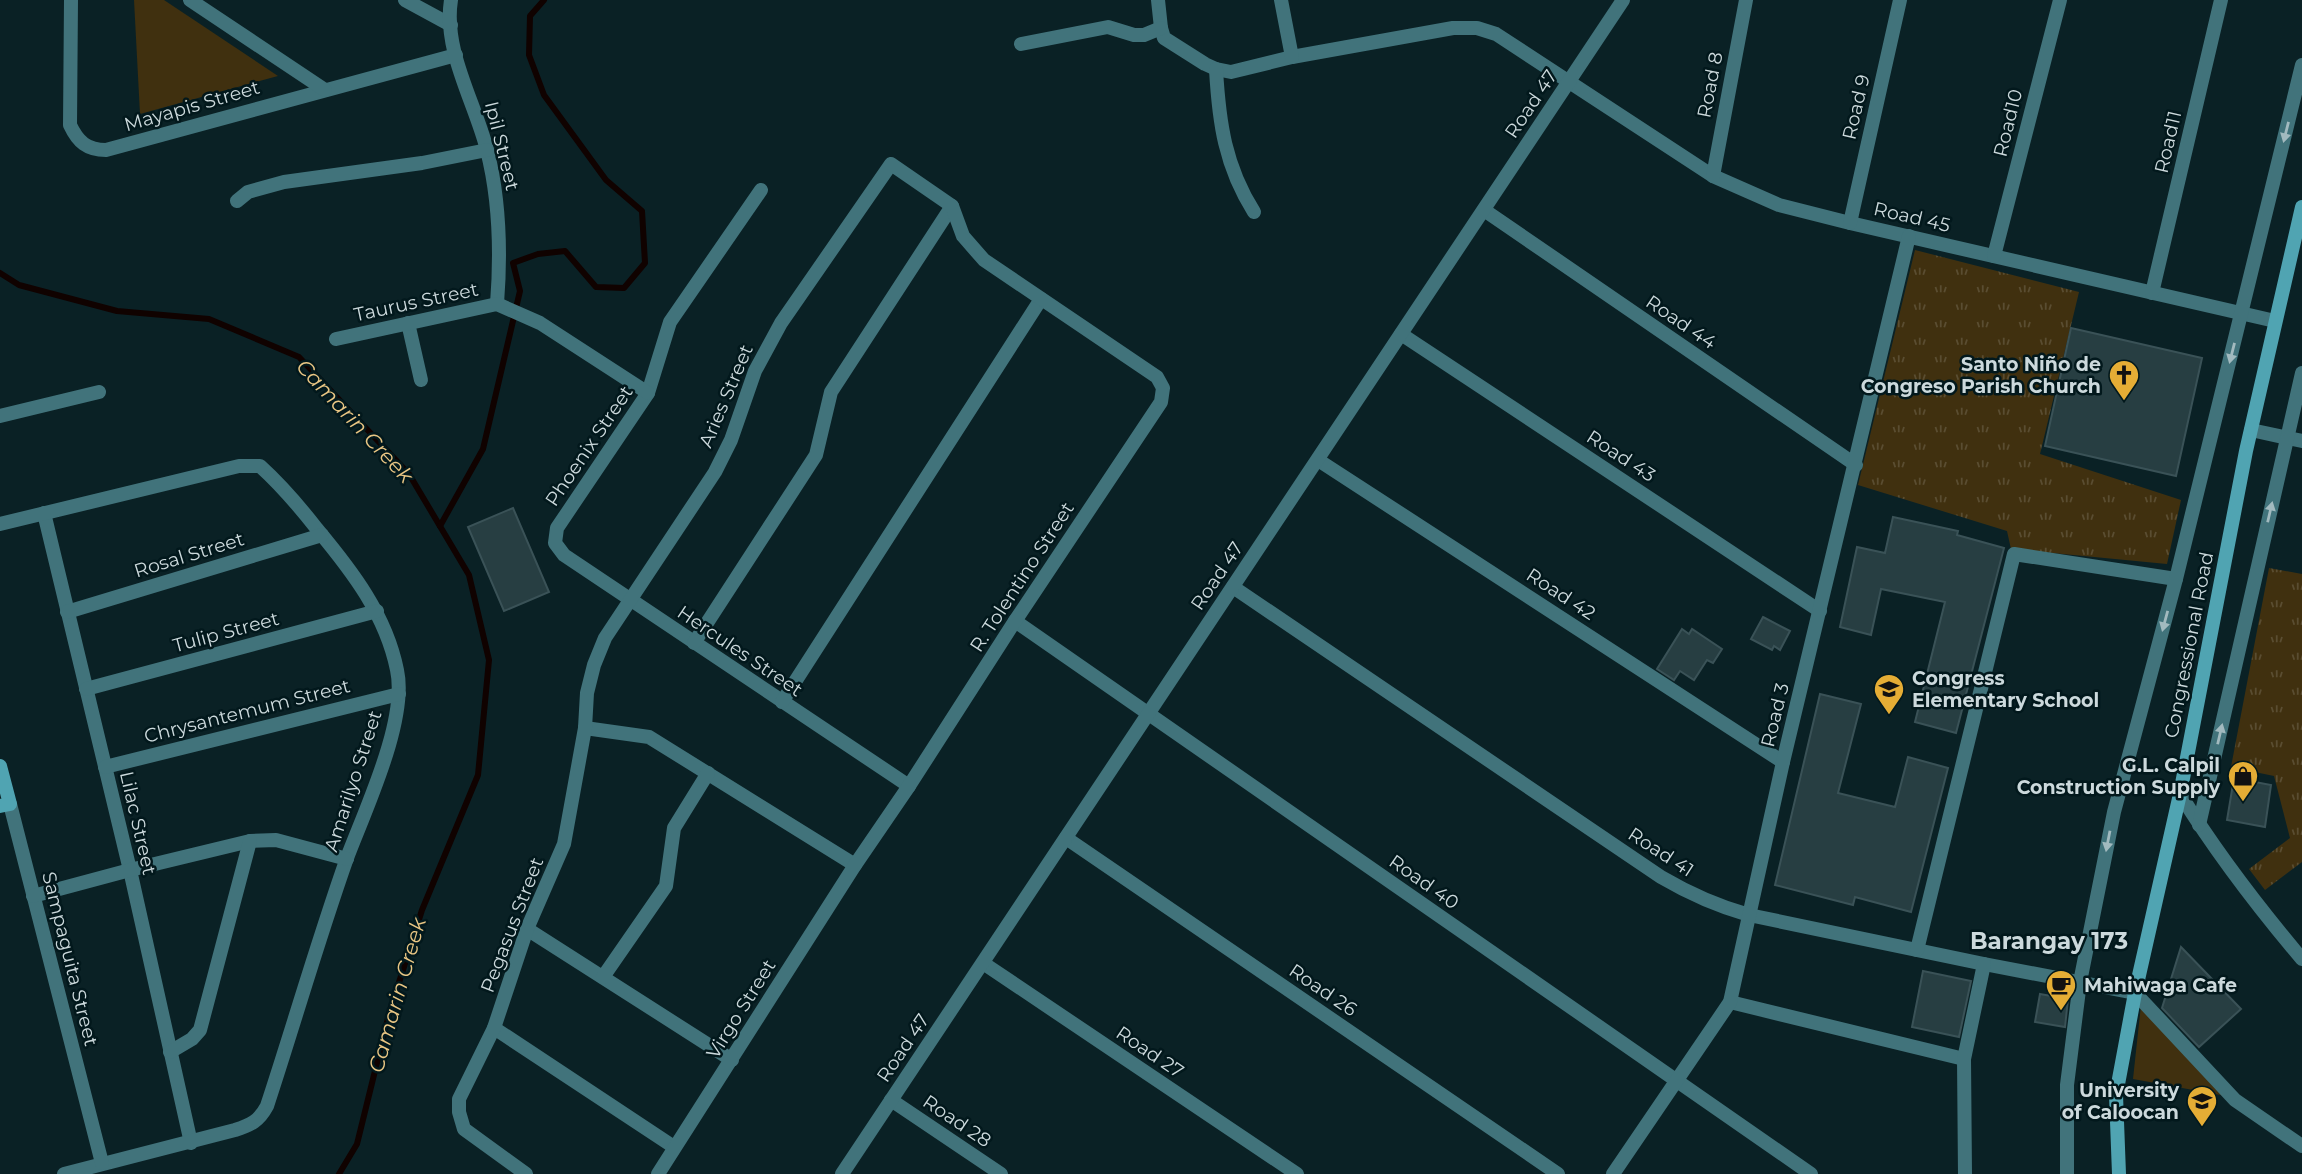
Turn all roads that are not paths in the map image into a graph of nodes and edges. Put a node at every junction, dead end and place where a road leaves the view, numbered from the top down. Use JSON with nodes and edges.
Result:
{"nodes":[{"id":1,"x":71,"y":0,"type":"edge"},
{"id":2,"x":190,"y":0,"type":"edge"},
{"id":3,"x":405,"y":0,"type":"edge"},
{"id":4,"x":451,"y":0,"type":"edge"},
{"id":5,"x":1158,"y":0,"type":"edge"},
{"id":6,"x":1281,"y":0,"type":"edge"},
{"id":7,"x":1623,"y":0,"type":"edge"},
{"id":8,"x":1746,"y":0,"type":"edge"},
{"id":9,"x":1900,"y":0,"type":"edge"},
{"id":10,"x":2060,"y":0,"type":"edge"},
{"id":11,"x":2221,"y":0,"type":"edge"},
{"id":12,"x":451,"y":25,"type":"junction"},
{"id":13,"x":1161,"y":28,"type":"junction"},
{"id":14,"x":1021,"y":44,"type":"dead end"},
{"id":15,"x":456,"y":55,"type":"junction"},
{"id":16,"x":1292,"y":57,"type":"junction"},
{"id":17,"x":2302,"y":65,"type":"edge"},
{"id":18,"x":1216,"y":69,"type":"junction"},
{"id":19,"x":1570,"y":81,"type":"junction"},
{"id":20,"x":325,"y":90,"type":"junction"},
{"id":21,"x":487,"y":150,"type":"junction"},
{"id":22,"x":1713,"y":176,"type":"junction"},
{"id":23,"x":761,"y":190,"type":"dead end"},
{"id":24,"x":237,"y":201,"type":"dead end"},
{"id":25,"x":952,"y":206,"type":"junction"},
{"id":26,"x":2302,"y":207,"type":"edge"},
{"id":27,"x":1484,"y":210,"type":"junction"},
{"id":28,"x":1254,"y":212,"type":"dead end"},
{"id":29,"x":1850,"y":223,"type":"junction"},
{"id":30,"x":1909,"y":236,"type":"junction"},
{"id":31,"x":1994,"y":256,"type":"junction"},
{"id":32,"x":2152,"y":293,"type":"junction"},
{"id":33,"x":1041,"y":299,"type":"junction"},
{"id":34,"x":498,"y":304,"type":"junction"},
{"id":35,"x":2242,"y":313,"type":"junction"},
{"id":36,"x":2275,"y":321,"type":"junction"},
{"id":37,"x":408,"y":323,"type":"junction"},
{"id":38,"x":1401,"y":334,"type":"junction"},
{"id":39,"x":336,"y":339,"type":"dead end"},
{"id":40,"x":2302,"y":373,"type":"edge"},
{"id":41,"x":421,"y":380,"type":"dead end"},
{"id":42,"x":99,"y":392,"type":"dead end"},
{"id":43,"x":648,"y":393,"type":"junction"},
{"id":44,"x":0,"y":416,"type":"edge"},
{"id":45,"x":2251,"y":430,"type":"junction"},
{"id":46,"x":2295,"y":440,"type":"edge"},
{"id":47,"x":1318,"y":460,"type":"junction"},
{"id":48,"x":1856,"y":465,"type":"junction"},
{"id":49,"x":44,"y":513,"type":"junction"},
{"id":50,"x":0,"y":524,"type":"edge"},
{"id":51,"x":323,"y":535,"type":"junction"},
{"id":52,"x":555,"y":543,"type":"joint"},
{"id":53,"x":2176,"y":579,"type":"junction"},
{"id":54,"x":1233,"y":587,"type":"junction"},
{"id":55,"x":629,"y":600,"type":"junction"},
{"id":56,"x":377,"y":611,"type":"junction"},
{"id":57,"x":1820,"y":611,"type":"junction"},
{"id":58,"x":68,"y":612,"type":"junction"},
{"id":59,"x":1014,"y":621,"type":"junction"},
{"id":60,"x":694,"y":643,"type":"junction"},
{"id":61,"x":86,"y":689,"type":"junction"},
{"id":62,"x":399,"y":694,"type":"junction"},
{"id":63,"x":782,"y":702,"type":"junction"},
{"id":64,"x":1148,"y":714,"type":"junction"},
{"id":65,"x":585,"y":728,"type":"junction"},
{"id":66,"x":1783,"y":762,"type":"junction"},
{"id":67,"x":0,"y":766,"type":"edge"},
{"id":68,"x":105,"y":767,"type":"junction"},
{"id":69,"x":708,"y":773,"type":"junction"},
{"id":70,"x":909,"y":786,"type":"junction"},
{"id":71,"x":2180,"y":794,"type":"junction"},
{"id":72,"x":5,"y":805,"type":"edge"},
{"id":73,"x":2199,"y":825,"type":"junction"},
{"id":74,"x":1066,"y":838,"type":"junction"},
{"id":75,"x":250,"y":841,"type":"junction"},
{"id":76,"x":347,"y":859,"type":"junction"},
{"id":77,"x":855,"y":865,"type":"junction"},
{"id":78,"x":130,"y":870,"type":"junction"},
{"id":79,"x":33,"y":896,"type":"junction"},
{"id":80,"x":1749,"y":915,"type":"junction"},
{"id":81,"x":527,"y":929,"type":"junction"},
{"id":82,"x":1917,"y":950,"type":"junction"},
{"id":83,"x":2302,"y":959,"type":"edge"},
{"id":84,"x":983,"y":963,"type":"junction"},
{"id":85,"x":1984,"y":964,"type":"junction"},
{"id":86,"x":603,"y":977,"type":"junction"},
{"id":87,"x":2080,"y":982,"type":"junction"},
{"id":88,"x":2135,"y":993,"type":"junction"},
{"id":89,"x":1730,"y":1002,"type":"junction"},
{"id":90,"x":494,"y":1028,"type":"junction"},
{"id":91,"x":170,"y":1052,"type":"junction"},
{"id":92,"x":1964,"y":1059,"type":"junction"},
{"id":93,"x":732,"y":1060,"type":"junction"},
{"id":94,"x":1677,"y":1081,"type":"junction"},
{"id":95,"x":891,"y":1100,"type":"junction"},
{"id":96,"x":191,"y":1143,"type":"junction"},
{"id":97,"x":2302,"y":1146,"type":"edge"},
{"id":98,"x":674,"y":1147,"type":"junction"},
{"id":99,"x":102,"y":1163,"type":"junction"},
{"id":100,"x":64,"y":1174,"type":"edge"},
{"id":101,"x":526,"y":1174,"type":"edge"},
{"id":102,"x":658,"y":1174,"type":"edge"},
{"id":103,"x":842,"y":1174,"type":"edge"},
{"id":104,"x":1002,"y":1174,"type":"edge"},
{"id":105,"x":1297,"y":1174,"type":"edge"},
{"id":106,"x":1558,"y":1174,"type":"edge"},
{"id":107,"x":1613,"y":1174,"type":"edge"},
{"id":108,"x":1811,"y":1174,"type":"edge"},
{"id":109,"x":1965,"y":1174,"type":"edge"},
{"id":110,"x":2067,"y":1174,"type":"edge"},
{"id":111,"x":2119,"y":1174,"type":"edge"}],
"edges":[{"from":1,"to":20,"type":"street","name":"Mayapis Street"},
{"from":2,"to":20,"type":"street"},
{"from":3,"to":12,"type":"street"},
{"from":4,"to":12,"type":"street","name":"Ipil Street"},
{"from":5,"to":13,"type":"street"},
{"from":6,"to":16,"type":"street"},
{"from":7,"to":19,"type":"street","name":"Road 47"},
{"from":8,"to":22,"type":"street","name":"Road 8"},
{"from":9,"to":29,"type":"street","name":"Road 9"},
{"from":10,"to":31,"type":"street","name":"Road10"},
{"from":11,"to":32,"type":"street","name":"Road11"},
{"from":12,"to":15,"type":"street","name":"Ipil Street"},
{"from":13,"to":14,"type":"street"},
{"from":13,"to":18,"type":"street"},
{"from":15,"to":20,"type":"street","name":"Mayapis Street"},
{"from":15,"to":21,"type":"street","name":"Ipil Street"},
{"from":16,"to":18,"type":"street","name":"Road 45"},
{"from":16,"to":19,"type":"street","name":"Road 45"},
{"from":17,"to":35,"type":"street","one_way":true},
{"from":18,"to":28,"type":"street"},
{"from":19,"to":22,"type":"street","name":"Road 45"},
{"from":19,"to":27,"type":"street","name":"Road 47"},
{"from":21,"to":24,"type":"street"},
{"from":21,"to":34,"type":"street","name":"Ipil Street"},
{"from":22,"to":29,"type":"street","name":"Road 45"},
{"from":23,"to":43,"type":"street","name":"Phoenix Street"},
{"from":25,"to":33,"type":"street"},
{"from":25,"to":55,"type":"street","name":"Aries Street"},
{"from":25,"to":60,"type":"street"},
{"from":26,"to":36,"type":"main road","name":"Congressional Road"},
{"from":27,"to":38,"type":"street","name":"Road 47"},
{"from":27,"to":48,"type":"street","name":"Road 44"},
{"from":29,"to":30,"type":"street","name":"Road 45"},
{"from":30,"to":31,"type":"street","name":"Road 45"},
{"from":30,"to":48,"type":"street","name":"Road 3"},
{"from":31,"to":32,"type":"street","name":"Road 45"},
{"from":32,"to":35,"type":"street","name":"Road 45"},
{"from":33,"to":59,"type":"street","name":"R. Tolentino Street"},
{"from":33,"to":63,"type":"street"},
{"from":34,"to":37,"type":"street","name":"Taurus Street"},
{"from":34,"to":43,"type":"street","name":"Taurus Street"},
{"from":35,"to":36,"type":"street","name":"Road 45"},
{"from":35,"to":53,"type":"street","one_way":true},
{"from":36,"to":45,"type":"main road","name":"Congressional Road"},
{"from":37,"to":39,"type":"street","name":"Taurus Street"},
{"from":37,"to":41,"type":"street"},
{"from":38,"to":47,"type":"street","name":"Road 47"},
{"from":38,"to":57,"type":"street","name":"Road 43"},
{"from":40,"to":46,"type":"street"},
{"from":42,"to":44,"type":"street"},
{"from":43,"to":52,"type":"street","name":"Phoenix Street"},
{"from":45,"to":46,"type":"street"},
{"from":45,"to":71,"type":"main road","name":"Congressional Road"},
{"from":73,"to":46,"type":"street","one_way":true},
{"from":47,"to":54,"type":"street","name":"Road 47"},
{"from":47,"to":66,"type":"street","name":"Road 42"},
{"from":48,"to":57,"type":"street","name":"Road 3"},
{"from":49,"to":50,"type":"street","name":"Amarilyo Street"},
{"from":49,"to":51,"type":"street","name":"Amarilyo Street"},
{"from":49,"to":58,"type":"street","name":"Lilac Street"},
{"from":51,"to":56,"type":"street","name":"Amarilyo Street"},
{"from":51,"to":58,"type":"street","name":"Rosal Street"},
{"from":52,"to":55,"type":"street","name":"Hercules Street"},
{"from":53,"to":82,"type":"street"},
{"from":53,"to":87,"type":"street","one_way":true},
{"from":54,"to":64,"type":"street","name":"Road 47"},
{"from":54,"to":80,"type":"street","name":"Road 41"},
{"from":55,"to":60,"type":"street","name":"Hercules Street"},
{"from":55,"to":65,"type":"street","name":"Aries Street"},
{"from":56,"to":61,"type":"street","name":"Tulip Street"},
{"from":56,"to":62,"type":"street","name":"Amarilyo Street"},
{"from":57,"to":66,"type":"street","name":"Road 3"},
{"from":58,"to":61,"type":"street","name":"Lilac Street"},
{"from":59,"to":64,"type":"street","name":"Road 40"},
{"from":59,"to":70,"type":"street","name":"R. Tolentino Street"},
{"from":60,"to":63,"type":"street","name":"Hercules Street"},
{"from":61,"to":68,"type":"street","name":"Lilac Street"},
{"from":62,"to":68,"type":"street","name":"Chrysantemum Street"},
{"from":62,"to":76,"type":"street","name":"Amarilyo Street"},
{"from":63,"to":70,"type":"street","name":"Hercules Street"},
{"from":64,"to":74,"type":"street","name":"Road 47"},
{"from":64,"to":94,"type":"street","name":"Road 40"},
{"from":65,"to":69,"type":"street"},
{"from":65,"to":81,"type":"street","name":"Pegasus Street"},
{"from":66,"to":80,"type":"street","name":"Road 3"},
{"from":67,"to":72,"type":"main road","name":"Sampaguita Street"},
{"from":68,"to":78,"type":"street","name":"Lilac Street"},
{"from":69,"to":77,"type":"street"},
{"from":69,"to":86,"type":"street"},
{"from":70,"to":77,"type":"street","name":"Virgo Street"},
{"from":71,"to":73,"type":"street"},
{"from":71,"to":88,"type":"main road","name":"Congressional Road"},
{"from":72,"to":79,"type":"street","name":"Sampaguita Street"},
{"from":73,"to":83,"type":"street"},
{"from":74,"to":84,"type":"street","name":"Road 47"},
{"from":74,"to":106,"type":"street","name":"Road 26"},
{"from":75,"to":76,"type":"street"},
{"from":75,"to":78,"type":"street"},
{"from":75,"to":91,"type":"street"},
{"from":76,"to":96,"type":"street","name":"Amarilyo Street"},
{"from":77,"to":93,"type":"street","name":"Virgo Street"},
{"from":78,"to":79,"type":"street"},
{"from":78,"to":91,"type":"street","name":"Lilac Street"},
{"from":79,"to":99,"type":"street","name":"Sampaguita Street"},
{"from":80,"to":82,"type":"street","name":"Road 41"},
{"from":80,"to":89,"type":"street","name":"Road 3"},
{"from":81,"to":86,"type":"street"},
{"from":81,"to":90,"type":"street","name":"Pegasus Street"},
{"from":82,"to":85,"type":"street","name":"Road 41"},
{"from":84,"to":95,"type":"street","name":"Road 47"},
{"from":84,"to":105,"type":"street","name":"Road 27"},
{"from":85,"to":87,"type":"street","name":"Road 41"},
{"from":85,"to":92,"type":"street"},
{"from":86,"to":93,"type":"street"},
{"from":87,"to":88,"type":"street","name":"Road 41"},
{"from":87,"to":110,"type":"street"},
{"from":88,"to":97,"type":"street"},
{"from":88,"to":111,"type":"main road","name":"Congressional Road"},
{"from":89,"to":92,"type":"street"},
{"from":89,"to":94,"type":"street","name":"Road 3"},
{"from":90,"to":98,"type":"street"},
{"from":90,"to":101,"type":"street","name":"Pegasus Street"},
{"from":91,"to":96,"type":"street","name":"Lilac Street"},
{"from":92,"to":109,"type":"street"},
{"from":93,"to":98,"type":"street","name":"Virgo Street"},
{"from":94,"to":107,"type":"street","name":"Road 3"},
{"from":94,"to":108,"type":"street","name":"Road 40"},
{"from":95,"to":103,"type":"street","name":"Road 47"},
{"from":95,"to":104,"type":"street","name":"Road 28"},
{"from":96,"to":99,"type":"street","name":"Amarilyo Street"},
{"from":98,"to":102,"type":"street","name":"Virgo Street"},
{"from":99,"to":100,"type":"street","name":"Amarilyo Street"}]}
